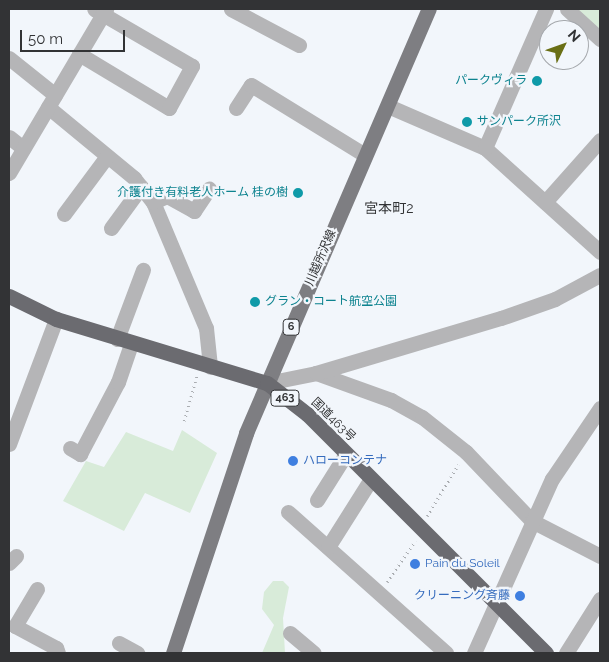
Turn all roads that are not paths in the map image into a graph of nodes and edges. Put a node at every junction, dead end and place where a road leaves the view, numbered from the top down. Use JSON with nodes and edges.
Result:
{"nodes":[{"id":1,"x":232,"y":9,"type":"edge"},
{"id":2,"x":429,"y":9,"type":"edge"},
{"id":3,"x":546,"y":9,"type":"edge"},
{"id":4,"x":567,"y":9,"type":"edge"},
{"id":5,"x":101,"y":11,"type":"edge"},
{"id":6,"x":600,"y":39,"type":"edge"},
{"id":7,"x":299,"y":45,"type":"dead end"},
{"id":8,"x":79,"y":54,"type":"junction"},
{"id":9,"x":9,"y":58,"type":"edge"},
{"id":10,"x":52,"y":101,"type":"junction"},
{"id":11,"x":388,"y":106,"type":"junction"},
{"id":12,"x":236,"y":108,"type":"dead end"},
{"id":13,"x":9,"y":137,"type":"edge"},
{"id":14,"x":600,"y":140,"type":"edge"},
{"id":15,"x":23,"y":148,"type":"junction"},
{"id":16,"x":485,"y":148,"type":"junction"},
{"id":17,"x":107,"y":156,"type":"junction"},
{"id":18,"x":365,"y":156,"type":"junction"},
{"id":19,"x":9,"y":173,"type":"edge"},
{"id":20,"x":141,"y":187,"type":"junction"},
{"id":21,"x":209,"y":188,"type":"dead end"},
{"id":22,"x":153,"y":202,"type":"junction"},
{"id":23,"x":545,"y":202,"type":"junction"},
{"id":24,"x":64,"y":214,"type":"dead end"},
{"id":25,"x":110,"y":228,"type":"dead end"},
{"id":26,"x":600,"y":252,"type":"edge"},
{"id":27,"x":143,"y":270,"type":"dead end"},
{"id":28,"x":600,"y":275,"type":"edge"},
{"id":29,"x":9,"y":296,"type":"edge"},
{"id":30,"x":56,"y":319,"type":"junction"},
{"id":31,"x":124,"y":342,"type":"junction"},
{"id":32,"x":205,"y":366,"type":"junction"},
{"id":33,"x":316,"y":373,"type":"junction"},
{"id":34,"x":267,"y":383,"type":"junction"},
{"id":35,"x":600,"y":408,"type":"edge"},
{"id":36,"x":9,"y":444,"type":"edge"},
{"id":37,"x":70,"y":448,"type":"dead end"},
{"id":38,"x":346,"y":454,"type":"junction"},
{"id":39,"x":371,"y":479,"type":"junction"},
{"id":40,"x":316,"y":500,"type":"dead end"},
{"id":41,"x":288,"y":512,"type":"dead end"},
{"id":42,"x":532,"y":521,"type":"junction"},
{"id":43,"x":328,"y":547,"type":"junction"},
{"id":44,"x":600,"y":556,"type":"edge"},
{"id":45,"x":37,"y":590,"type":"dead end"},
{"id":46,"x":600,"y":599,"type":"edge"},
{"id":47,"x":497,"y":605,"type":"junction"},
{"id":48,"x":11,"y":628,"type":"edge"},
{"id":49,"x":290,"y":633,"type":"dead end"},
{"id":50,"x":119,"y":642,"type":"dead end"},
{"id":51,"x":58,"y":653,"type":"edge"},
{"id":52,"x":137,"y":653,"type":"edge"},
{"id":53,"x":173,"y":653,"type":"edge"},
{"id":54,"x":314,"y":653,"type":"edge"},
{"id":55,"x":446,"y":653,"type":"edge"},
{"id":56,"x":474,"y":653,"type":"edge"},
{"id":57,"x":546,"y":653,"type":"edge"},
{"id":58,"x":566,"y":653,"type":"edge"}],
"edges":[{"from":1,"to":7,"type":"street"},
{"from":2,"to":11,"type":"main road","name":"川越所沢線","number":"6"},
{"from":3,"to":16,"type":"street"},
{"from":4,"to":6,"type":"street"},
{"from":5,"to":8,"type":"street"},
{"from":5,"to":8,"type":"street"},
{"from":8,"to":10,"type":"street"},
{"from":9,"to":10,"type":"street"},
{"from":10,"to":15,"type":"street"},
{"from":10,"to":17,"type":"street"},
{"from":11,"to":16,"type":"street"},
{"from":11,"to":18,"type":"main road","name":"川越所沢線","number":"6"},
{"from":12,"to":18,"type":"street"},
{"from":13,"to":15,"type":"street"},
{"from":14,"to":23,"type":"street"},
{"from":15,"to":19,"type":"street"},
{"from":16,"to":23,"type":"street"},
{"from":17,"to":20,"type":"street"},
{"from":17,"to":24,"type":"street"},
{"from":18,"to":34,"type":"main road","name":"川越所沢線","number":"6"},
{"from":20,"to":22,"type":"street"},
{"from":20,"to":25,"type":"street"},
{"from":21,"to":22,"type":"street"},
{"from":22,"to":32,"type":"street"},
{"from":23,"to":26,"type":"street"},
{"from":27,"to":31,"type":"street"},
{"from":28,"to":33,"type":"street"},
{"from":29,"to":30,"type":"highway","name":"国道463号","number":"463"},
{"from":30,"to":31,"type":"highway","name":"国道463号","number":"463"},
{"from":30,"to":36,"type":"street"},
{"from":31,"to":32,"type":"highway","name":"国道463号","number":"463"},
{"from":31,"to":37,"type":"street"},
{"from":32,"to":34,"type":"highway","name":"国道463号","number":"463"},
{"from":33,"to":34,"type":"street"},
{"from":33,"to":42,"type":"street"},
{"from":34,"to":38,"type":"highway","name":"国道463号","number":"463"},
{"from":34,"to":53,"type":"main road","name":"川越所沢線","number":"6"},
{"from":35,"to":42,"type":"street"},
{"from":38,"to":39,"type":"highway","name":"国道463号","number":"463"},
{"from":38,"to":40,"type":"street"},
{"from":39,"to":43,"type":"street"},
{"from":39,"to":47,"type":"highway","name":"国道463号","number":"463"},
{"from":41,"to":43,"type":"street"},
{"from":42,"to":44,"type":"street"},
{"from":42,"to":47,"type":"street"},
{"from":43,"to":55,"type":"street"},
{"from":45,"to":48,"type":"street"},
{"from":46,"to":58,"type":"street"},
{"from":47,"to":56,"type":"street"},
{"from":47,"to":57,"type":"highway","name":"国道463号","number":"463"},
{"from":48,"to":51,"type":"street"},
{"from":49,"to":54,"type":"street"},
{"from":50,"to":52,"type":"street"}]}
